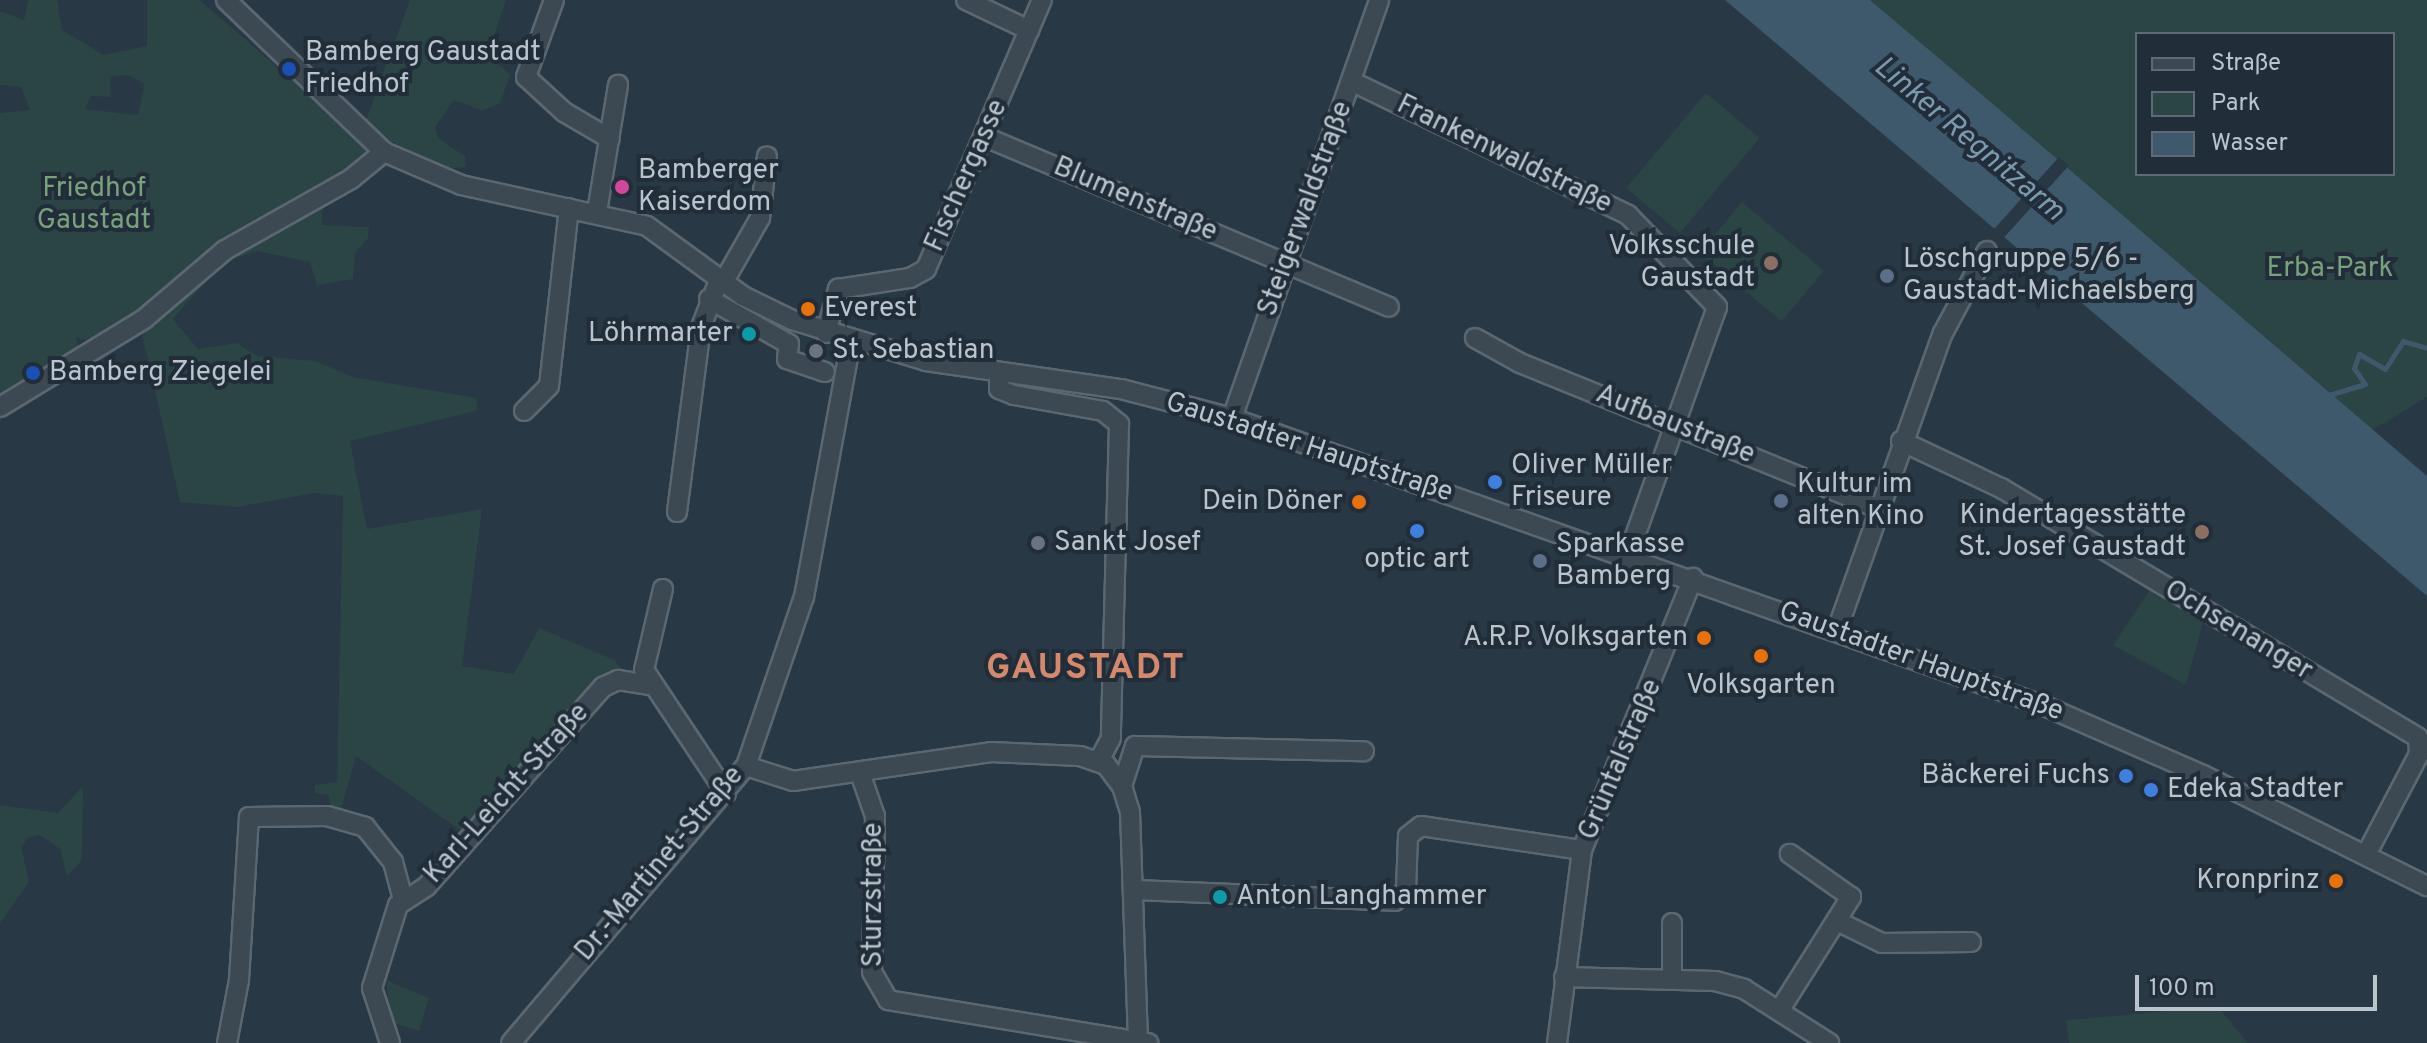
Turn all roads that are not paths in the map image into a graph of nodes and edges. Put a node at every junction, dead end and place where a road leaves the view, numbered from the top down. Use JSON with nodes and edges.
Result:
{"nodes":[{"id":1,"x":226,"y":0,"type":"edge"},
{"id":2,"x":554,"y":0,"type":"edge"},
{"id":3,"x":966,"y":0,"type":"edge"},
{"id":4,"x":1042,"y":0,"type":"edge"},
{"id":5,"x":1379,"y":0,"type":"edge"},
{"id":6,"x":1029,"y":30,"type":"junction"},
{"id":7,"x":1351,"y":81,"type":"junction"},
{"id":8,"x":618,"y":85,"type":"dead end"},
{"id":9,"x":985,"y":137,"type":"junction"},
{"id":10,"x":610,"y":139,"type":"junction"},
{"id":11,"x":384,"y":152,"type":"junction"},
{"id":12,"x":767,"y":156,"type":"dead end"},
{"id":13,"x":569,"y":208,"type":"junction"},
{"id":14,"x":597,"y":212,"type":"junction"},
{"id":15,"x":1987,"y":251,"type":"dead end"},
{"id":16,"x":1285,"y":264,"type":"junction"},
{"id":17,"x":722,"y":280,"type":"junction"},
{"id":18,"x":709,"y":299,"type":"junction"},
{"id":19,"x":1389,"y":307,"type":"dead end"},
{"id":20,"x":826,"y":333,"type":"junction"},
{"id":21,"x":1475,"y":338,"type":"dead end"},
{"id":22,"x":851,"y":341,"type":"junction"},
{"id":23,"x":825,"y":372,"type":"dead end"},
{"id":24,"x":999,"y":372,"type":"junction"},
{"id":25,"x":0,"y":407,"type":"edge"},
{"id":26,"x":524,"y":411,"type":"dead end"},
{"id":27,"x":1232,"y":418,"type":"junction"},
{"id":28,"x":1675,"y":425,"type":"junction"},
{"id":29,"x":1901,"y":441,"type":"junction"},
{"id":30,"x":1877,"y":508,"type":"junction"},
{"id":31,"x":677,"y":512,"type":"dead end"},
{"id":32,"x":1628,"y":556,"type":"junction"},
{"id":33,"x":1693,"y":578,"type":"junction"},
{"id":34,"x":663,"y":589,"type":"dead end"},
{"id":35,"x":1837,"y":630,"type":"junction"},
{"id":36,"x":654,"y":686,"type":"junction"},
{"id":37,"x":1135,"y":746,"type":"junction"},
{"id":38,"x":1364,"y":751,"type":"dead end"},
{"id":39,"x":1104,"y":754,"type":"junction"},
{"id":40,"x":746,"y":766,"type":"junction"},
{"id":41,"x":860,"y":773,"type":"junction"},
{"id":42,"x":1122,"y":786,"type":"junction"},
{"id":43,"x":726,"y":793,"type":"junction"},
{"id":44,"x":1582,"y":850,"type":"junction"},
{"id":45,"x":1790,"y":854,"type":"dead end"},
{"id":46,"x":2366,"y":855,"type":"junction"},
{"id":47,"x":2427,"y":886,"type":"edge"},
{"id":48,"x":1136,"y":890,"type":"junction"},
{"id":49,"x":403,"y":899,"type":"junction"},
{"id":50,"x":1837,"y":921,"type":"junction"},
{"id":51,"x":1672,"y":923,"type":"dead end"},
{"id":52,"x":1971,"y":942,"type":"dead end"},
{"id":53,"x":1564,"y":977,"type":"junction"},
{"id":54,"x":1672,"y":977,"type":"junction"},
{"id":55,"x":1779,"y":1011,"type":"junction"},
{"id":56,"x":1141,"y":1042,"type":"edge"},
{"id":57,"x":227,"y":1043,"type":"edge"},
{"id":58,"x":390,"y":1043,"type":"edge"},
{"id":59,"x":511,"y":1043,"type":"edge"},
{"id":60,"x":1557,"y":1043,"type":"edge"},
{"id":61,"x":1829,"y":1043,"type":"edge"}],
"edges":[{"from":1,"to":11,"type":"street","name":"Gaustadter Hauptstraße"},
{"from":2,"to":10,"type":"street"},
{"from":3,"to":6,"type":"street"},
{"from":4,"to":6,"type":"street","name":"Fischergasse"},
{"from":5,"to":7,"type":"street","name":"Steigerwaldstraße"},
{"from":6,"to":9,"type":"street","name":"Fischergasse"},
{"from":7,"to":16,"type":"street","name":"Steigerwaldstraße"},
{"from":7,"to":28,"type":"street","name":"Frankenwaldstraße"},
{"from":8,"to":10,"type":"street"},
{"from":9,"to":16,"type":"street","name":"Blumenstraße"},
{"from":9,"to":20,"type":"street","name":"Fischergasse"},
{"from":10,"to":14,"type":"street"},
{"from":11,"to":13,"type":"street","name":"Gaustadter Hauptstraße"},
{"from":11,"to":25,"type":"street"},
{"from":12,"to":17,"type":"street"},
{"from":13,"to":14,"type":"street","name":"Gaustadter Hauptstraße"},
{"from":13,"to":26,"type":"street"},
{"from":14,"to":17,"type":"street","name":"Gaustadter Hauptstraße"},
{"from":15,"to":29,"type":"street"},
{"from":16,"to":19,"type":"street"},
{"from":16,"to":27,"type":"street","name":"Steigerwaldstraße"},
{"from":17,"to":18,"type":"street"},
{"from":17,"to":20,"type":"street","name":"Gaustadter Hauptstraße"},
{"from":18,"to":23,"type":"street"},
{"from":18,"to":31,"type":"street"},
{"from":20,"to":22,"type":"street","name":"Gaustadter Hauptstraße"},
{"from":21,"to":28,"type":"street","name":"Aufbaustraße"},
{"from":22,"to":24,"type":"street","name":"Gaustadter Hauptstraße"},
{"from":22,"to":40,"type":"street","name":"Dr.-Martinet-Straße"},
{"from":24,"to":27,"type":"street","name":"Gaustadter Hauptstraße"},
{"from":24,"to":39,"type":"street"},
{"from":27,"to":32,"type":"street","name":"Gaustadter Hauptstraße"},
{"from":28,"to":30,"type":"street","name":"Aufbaustraße"},
{"from":28,"to":32,"type":"street"},
{"from":29,"to":30,"type":"street"},
{"from":29,"to":46,"type":"street","name":"Ochsenanger"},
{"from":30,"to":35,"type":"street"},
{"from":32,"to":33,"type":"street","name":"Gaustadter Hauptstraße"},
{"from":33,"to":35,"type":"street","name":"Gaustadter Hauptstraße"},
{"from":33,"to":44,"type":"street","name":"Grüntalstraße"},
{"from":34,"to":36,"type":"street"},
{"from":35,"to":46,"type":"street","name":"Gaustadter Hauptstraße"},
{"from":36,"to":43,"type":"street"},
{"from":36,"to":49,"type":"street","name":"Karl-Leicht-Straße"},
{"from":37,"to":38,"type":"street"},
{"from":37,"to":39,"type":"street"},
{"from":37,"to":42,"type":"street"},
{"from":39,"to":41,"type":"street"},
{"from":39,"to":42,"type":"street"},
{"from":40,"to":41,"type":"street"},
{"from":40,"to":43,"type":"street","name":"Dr.-Martinet-Straße"},
{"from":41,"to":56,"type":"street","name":"Sturzstraße"},
{"from":42,"to":48,"type":"street"},
{"from":43,"to":59,"type":"street","name":"Dr.-Martinet-Straße"},
{"from":44,"to":48,"type":"street"},
{"from":44,"to":53,"type":"street","name":"Grüntalstraße"},
{"from":45,"to":50,"type":"street"},
{"from":46,"to":47,"type":"street","name":"Gaustadter Hauptstraße"},
{"from":48,"to":56,"type":"street"},
{"from":49,"to":57,"type":"street","name":"Karl-Leicht-Straße"},
{"from":49,"to":58,"type":"street","name":"Karl-Leicht-Straße"},
{"from":50,"to":52,"type":"street"},
{"from":50,"to":55,"type":"street"},
{"from":51,"to":54,"type":"street"},
{"from":53,"to":54,"type":"street"},
{"from":53,"to":60,"type":"street","name":"Grüntalstraße"},
{"from":54,"to":55,"type":"street"},
{"from":55,"to":61,"type":"street"}]}
